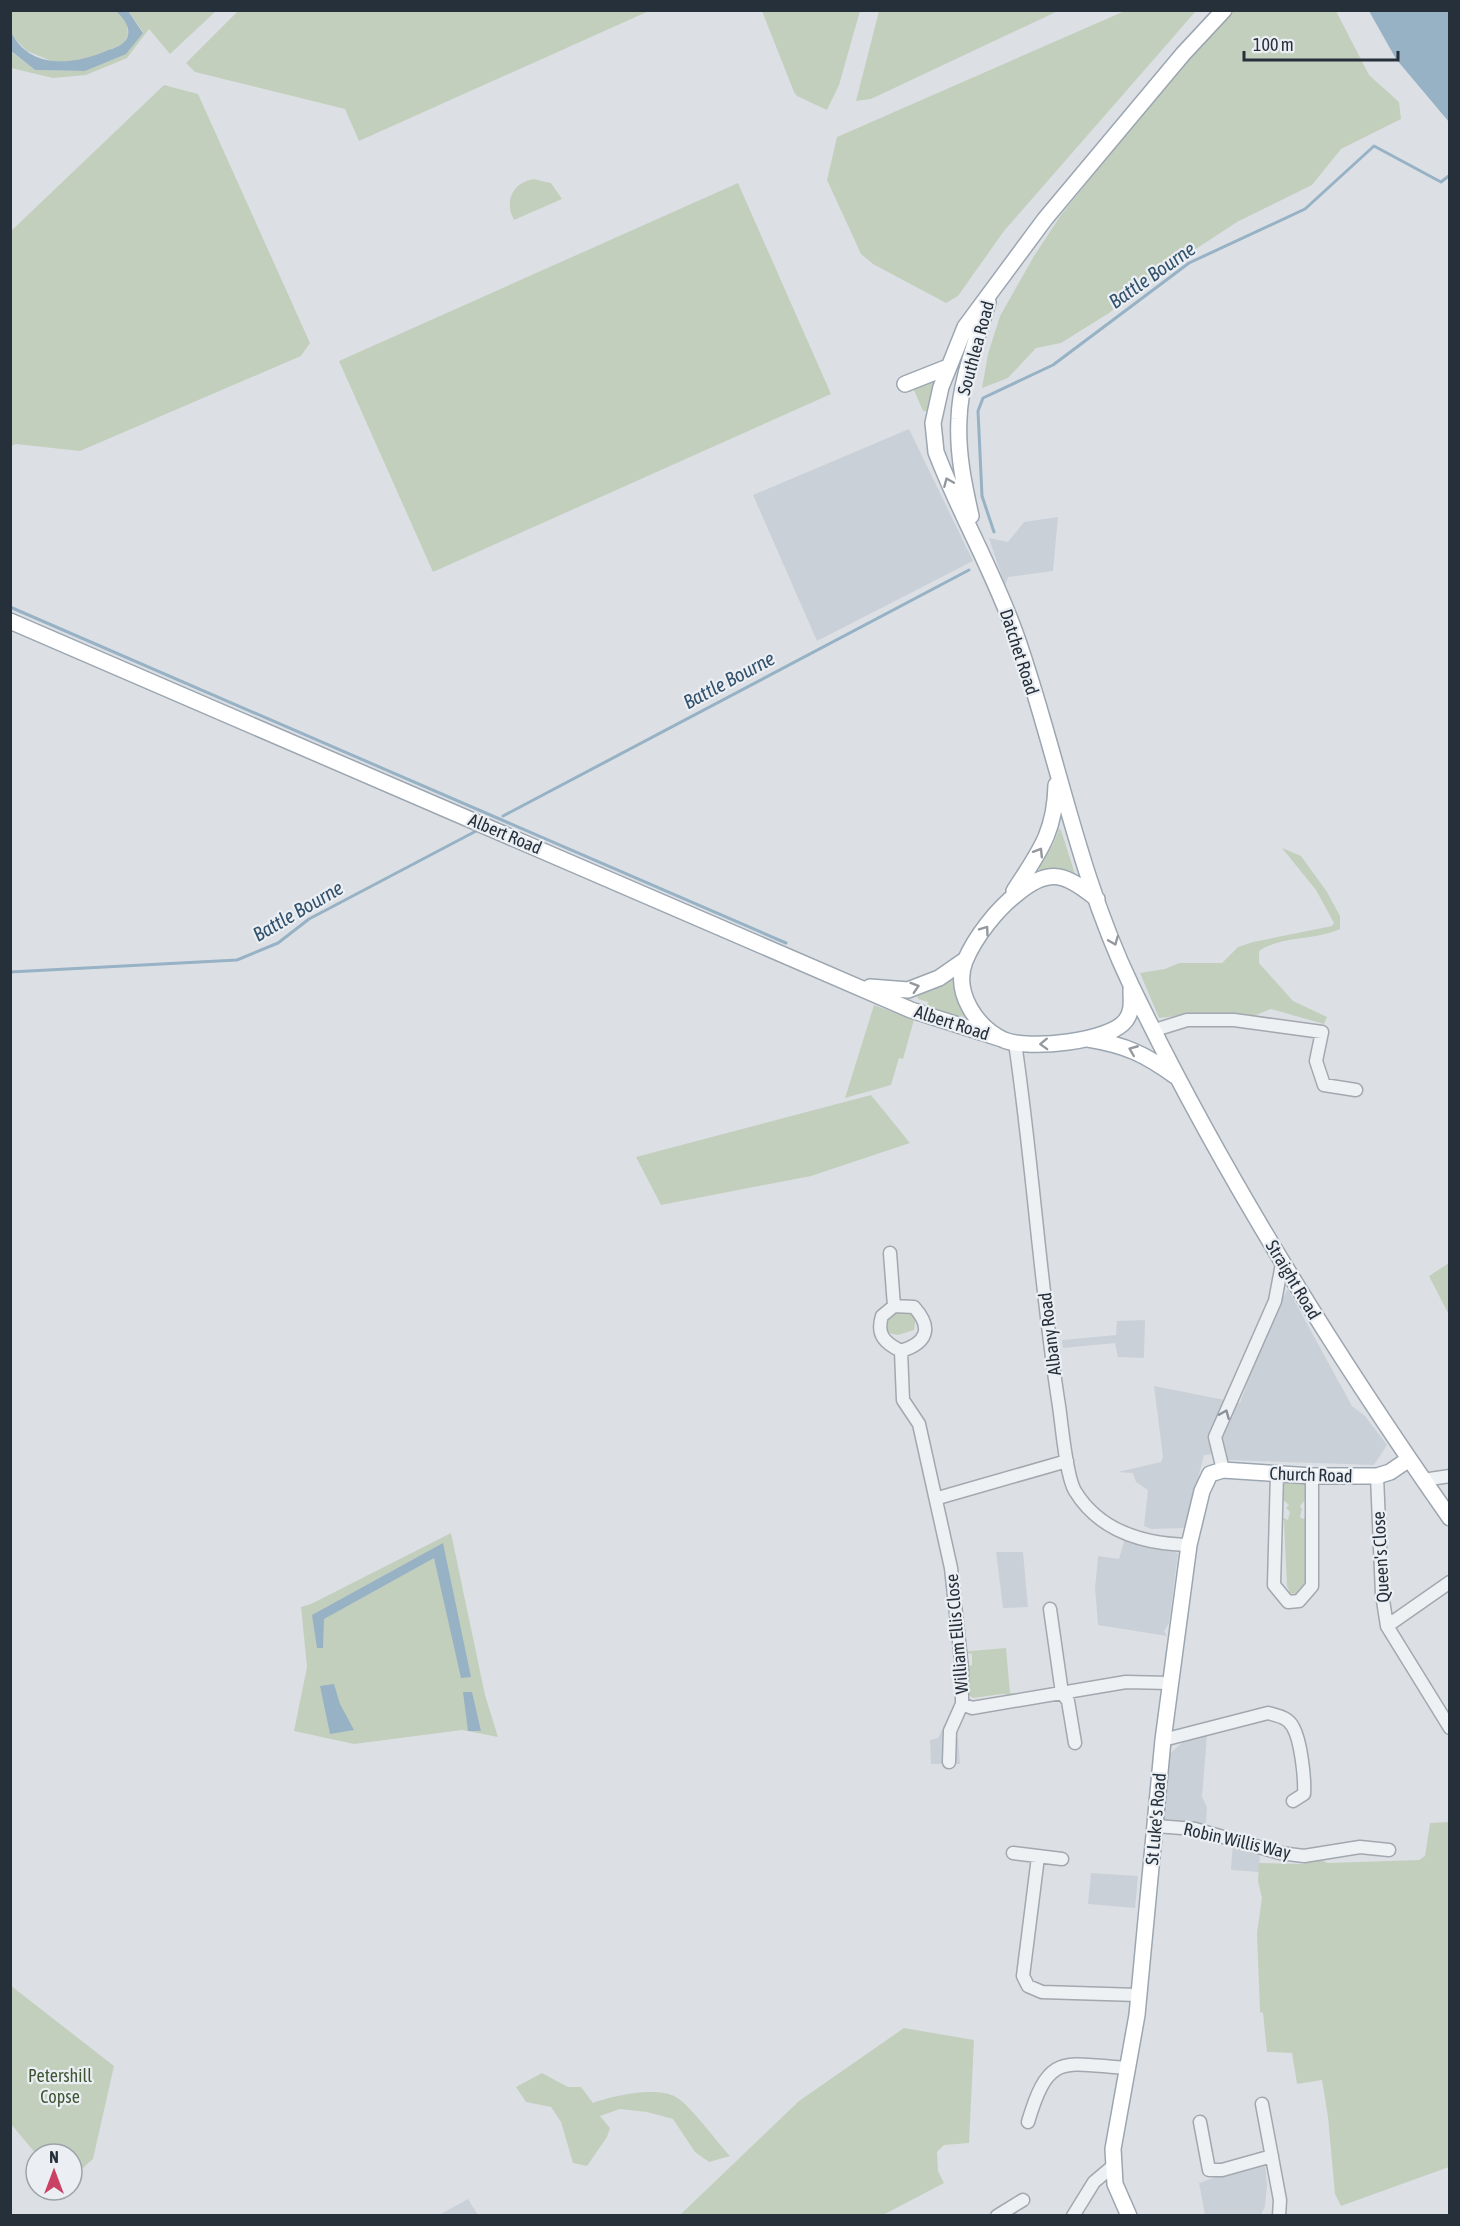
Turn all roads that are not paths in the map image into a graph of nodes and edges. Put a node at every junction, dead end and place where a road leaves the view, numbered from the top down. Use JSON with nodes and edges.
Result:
{"nodes":[{"id":1,"x":1224,"y":10,"type":"edge"},
{"id":2,"x":993,"y":288,"type":"junction"},
{"id":3,"x":948,"y":366,"type":"junction"},
{"id":4,"x":905,"y":384,"type":"dead end"},
{"id":5,"x":958,"y":419,"type":"junction"},
{"id":6,"x":933,"y":423,"type":"junction"},
{"id":7,"x":974,"y":534,"type":"junction"},
{"id":8,"x":10,"y":621,"type":"edge"},
{"id":9,"x":1056,"y":772,"type":"junction"},
{"id":10,"x":1097,"y":899,"type":"junction"},
{"id":11,"x":1007,"y":901,"type":"junction"},
{"id":12,"x":965,"y":960,"type":"junction"},
{"id":13,"x":1130,"y":983,"type":"junction"},
{"id":14,"x":858,"y":986,"type":"junction"},
{"id":15,"x":1155,"y":1030,"type":"junction"},
{"id":16,"x":1086,"y":1039,"type":"junction"},
{"id":17,"x":1009,"y":1041,"type":"junction"},
{"id":18,"x":1175,"y":1076,"type":"junction"},
{"id":19,"x":1356,"y":1090,"type":"dead end"},
{"id":20,"x":890,"y":1253,"type":"dead end"},
{"id":21,"x":1282,"y":1264,"type":"junction"},
{"id":22,"x":894,"y":1306,"type":"junction"},
{"id":23,"x":901,"y":1351,"type":"junction"},
{"id":24,"x":1409,"y":1459,"type":"junction"},
{"id":25,"x":1067,"y":1461,"type":"junction"},
{"id":26,"x":1216,"y":1472,"type":"junction"},
{"id":27,"x":1277,"y":1474,"type":"junction"},
{"id":28,"x":1312,"y":1476,"type":"junction"},
{"id":29,"x":1377,"y":1476,"type":"junction"},
{"id":30,"x":1449,"y":1476,"type":"edge"},
{"id":31,"x":1422,"y":1480,"type":"junction"},
{"id":32,"x":938,"y":1498,"type":"junction"},
{"id":33,"x":1449,"y":1518,"type":"edge"},
{"id":34,"x":1189,"y":1545,"type":"junction"},
{"id":35,"x":1449,"y":1582,"type":"edge"},
{"id":36,"x":1050,"y":1609,"type":"dead end"},
{"id":37,"x":1387,"y":1626,"type":"junction"},
{"id":38,"x":1170,"y":1683,"type":"junction"},
{"id":39,"x":1062,"y":1692,"type":"junction"},
{"id":40,"x":962,"y":1704,"type":"junction"},
{"id":41,"x":1449,"y":1728,"type":"edge"},
{"id":42,"x":1163,"y":1740,"type":"junction"},
{"id":43,"x":1075,"y":1743,"type":"dead end"},
{"id":44,"x":950,"y":1762,"type":"dead end"},
{"id":45,"x":1293,"y":1801,"type":"dead end"},
{"id":46,"x":1156,"y":1826,"type":"junction"},
{"id":47,"x":1389,"y":1850,"type":"dead end"},
{"id":48,"x":1013,"y":1853,"type":"dead end"},
{"id":49,"x":1038,"y":1857,"type":"junction"},
{"id":50,"x":1062,"y":1859,"type":"dead end"},
{"id":51,"x":1138,"y":1995,"type":"junction"},
{"id":52,"x":1128,"y":2068,"type":"junction"},
{"id":53,"x":1262,"y":2104,"type":"dead end"},
{"id":54,"x":1028,"y":2122,"type":"dead end"},
{"id":55,"x":1200,"y":2122,"type":"dead end"},
{"id":56,"x":1272,"y":2156,"type":"junction"},
{"id":57,"x":1113,"y":2166,"type":"junction"},
{"id":58,"x":1023,"y":2200,"type":"dead end"},
{"id":59,"x":997,"y":2216,"type":"edge"},
{"id":60,"x":1073,"y":2216,"type":"edge"},
{"id":61,"x":1129,"y":2216,"type":"edge"},
{"id":62,"x":1279,"y":2216,"type":"edge"}],
"edges":[{"from":1,"to":2,"type":"main road","name":"Southlea Road"},
{"from":2,"to":3,"type":"main road","name":"Southlea Road"},
{"from":2,"to":5,"type":"main road","name":"Southlea Road"},
{"from":3,"to":4,"type":"main road"},
{"from":3,"to":6,"type":"main road","name":"Southlea Road"},
{"from":5,"to":6,"type":"main road"},
{"from":5,"to":7,"type":"main road","name":"Southlea Road"},
{"from":7,"to":6,"type":"main road","name":"Southlea Road","one_way":true},
{"from":7,"to":9,"type":"main road","name":"Datchet Road"},
{"from":8,"to":14,"type":"main road","name":"Albert Road"},
{"from":9,"to":10,"type":"main road","name":"Datchet Road"},
{"from":11,"to":9,"type":"main road","name":"Datchet Road","one_way":true},
{"from":10,"to":11,"type":"main road"},
{"from":10,"to":13,"type":"main road","one_way":true},
{"from":12,"to":11,"type":"main road","one_way":true},
{"from":14,"to":12,"type":"main road","one_way":true},
{"from":12,"to":17,"type":"main road"},
{"from":13,"to":15,"type":"main road","name":"Straight Road"},
{"from":13,"to":16,"type":"main road"},
{"from":14,"to":17,"type":"main road","name":"Albert Road"},
{"from":15,"to":18,"type":"main road","name":"Straight Road"},
{"from":15,"to":19,"type":"street"},
{"from":16,"to":17,"type":"main road","one_way":true},
{"from":18,"to":16,"type":"main road","one_way":true},
{"from":17,"to":25,"type":"street","name":"Albany Road"},
{"from":18,"to":21,"type":"main road","name":"Straight Road"},
{"from":20,"to":22,"type":"street"},
{"from":21,"to":24,"type":"main road","name":"Straight Road"},
{"from":26,"to":21,"type":"street","one_way":true},
{"from":22,"to":23,"type":"street"},
{"from":22,"to":23,"type":"street"},
{"from":23,"to":32,"type":"street","name":"William Ellis Close"},
{"from":24,"to":29,"type":"main road","name":"Church Road"},
{"from":24,"to":31,"type":"main road","name":"Straight Road"},
{"from":25,"to":32,"type":"street"},
{"from":25,"to":34,"type":"street","name":"Albany Road"},
{"from":26,"to":27,"type":"main road","name":"Church Road"},
{"from":26,"to":34,"type":"main road","name":"St Luke's Road"},
{"from":27,"to":28,"type":"main road","name":"Church Road"},
{"from":27,"to":28,"type":"street"},
{"from":28,"to":29,"type":"main road","name":"Church Road"},
{"from":29,"to":37,"type":"street","name":"Queen's Close"},
{"from":30,"to":31,"type":"street"},
{"from":31,"to":33,"type":"main road","name":"Straight Road"},
{"from":32,"to":40,"type":"street","name":"William Ellis Close"},
{"from":34,"to":38,"type":"main road","name":"St Luke's Road"},
{"from":35,"to":37,"type":"street"},
{"from":36,"to":39,"type":"street"},
{"from":37,"to":41,"type":"street","name":"Queen's Close"},
{"from":38,"to":39,"type":"street","name":"William Ellis Close"},
{"from":38,"to":42,"type":"main road","name":"St Luke's Road"},
{"from":39,"to":40,"type":"street","name":"William Ellis Close"},
{"from":39,"to":43,"type":"street"},
{"from":40,"to":44,"type":"street"},
{"from":42,"to":45,"type":"street"},
{"from":42,"to":46,"type":"main road","name":"St Luke's Road"},
{"from":46,"to":47,"type":"street","name":"Robin Willis Way"},
{"from":46,"to":51,"type":"main road","name":"St Luke's Road"},
{"from":48,"to":49,"type":"street"},
{"from":49,"to":50,"type":"street"},
{"from":49,"to":51,"type":"street"},
{"from":51,"to":52,"type":"main road","name":"St Luke's Road"},
{"from":52,"to":54,"type":"street"},
{"from":52,"to":57,"type":"main road","name":"St Luke's Road"},
{"from":53,"to":56,"type":"street"},
{"from":55,"to":56,"type":"street"},
{"from":56,"to":62,"type":"street"},
{"from":57,"to":60,"type":"street"},
{"from":57,"to":61,"type":"main road","name":"St Luke's Road"},
{"from":58,"to":59,"type":"street"}]}
